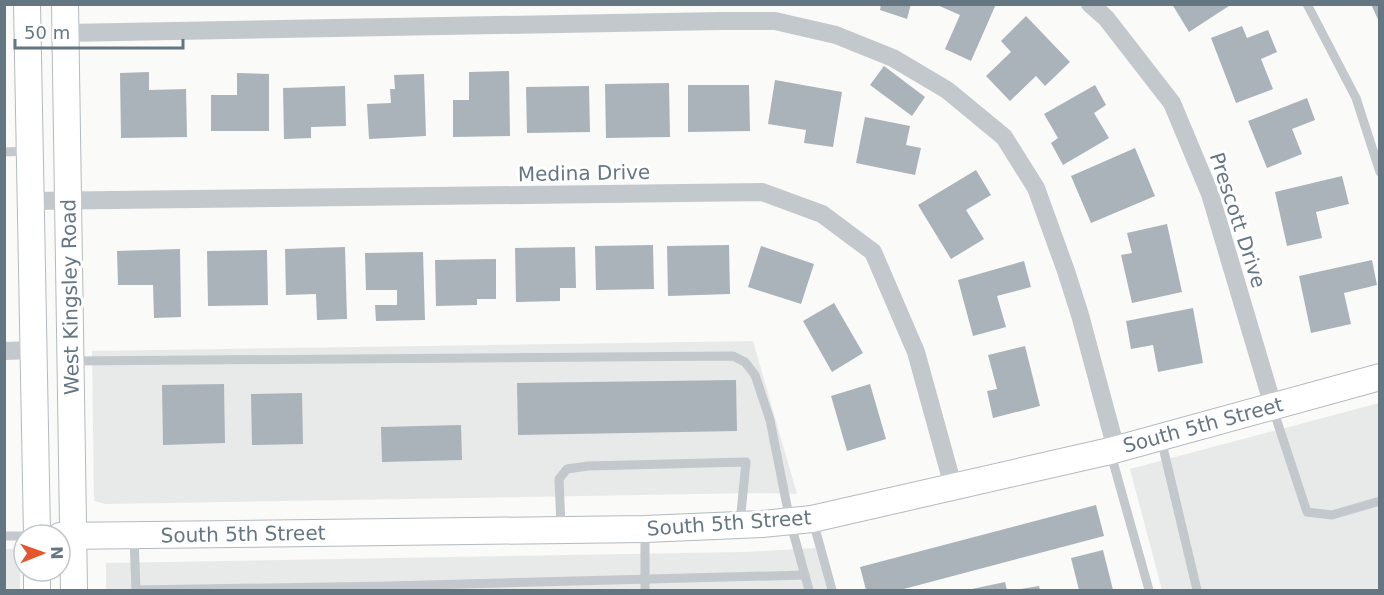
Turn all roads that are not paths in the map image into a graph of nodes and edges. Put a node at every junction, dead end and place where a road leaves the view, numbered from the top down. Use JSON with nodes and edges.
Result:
{"nodes":[{"id":1,"x":27,"y":4,"type":"edge"},
{"id":2,"x":65,"y":4,"type":"edge"},
{"id":3,"x":1090,"y":4,"type":"edge"},
{"id":4,"x":1307,"y":4,"type":"edge"},
{"id":5,"x":66,"y":33,"type":"junction"},
{"id":6,"x":30,"y":151,"type":"junction"},
{"id":7,"x":4,"y":152,"type":"edge"},
{"id":8,"x":1380,"y":172,"type":"edge"},
{"id":9,"x":31,"y":201,"type":"junction"},
{"id":10,"x":68,"y":201,"type":"junction"},
{"id":11,"x":33,"y":350,"type":"junction"},
{"id":12,"x":4,"y":351,"type":"edge"},
{"id":13,"x":71,"y":361,"type":"junction"},
{"id":14,"x":1380,"y":376,"type":"edge"},
{"id":15,"x":1273,"y":406,"type":"junction"},
{"id":16,"x":1161,"y":437,"type":"junction"},
{"id":17,"x":1113,"y":450,"type":"junction"},
{"id":18,"x":953,"y":486,"type":"junction"},
{"id":19,"x":1380,"y":501,"type":"edge"},
{"id":20,"x":801,"y":520,"type":"junction"},
{"id":21,"x":37,"y":523,"type":"edge"},
{"id":22,"x":67,"y":523,"type":"edge"},
{"id":23,"x":740,"y":525,"type":"junction"},
{"id":24,"x":645,"y":529,"type":"junction"},
{"id":25,"x":561,"y":530,"type":"junction"},
{"id":26,"x":134,"y":535,"type":"junction"},
{"id":27,"x":72,"y":536,"type":"edge"},
{"id":28,"x":72,"y":575,"type":"edge"},
{"id":29,"x":805,"y":575,"type":"junction"},
{"id":30,"x":645,"y":579,"type":"junction"},
{"id":31,"x":136,"y":590,"type":"edge"},
{"id":32,"x":74,"y":591,"type":"edge"},
{"id":33,"x":645,"y":591,"type":"edge"},
{"id":34,"x":809,"y":591,"type":"edge"},
{"id":35,"x":832,"y":591,"type":"edge"},
{"id":36,"x":1149,"y":591,"type":"edge"},
{"id":37,"x":1197,"y":591,"type":"edge"}],
"edges":[{"from":1,"to":6,"type":"street","name":"West Kingsley Road"},
{"from":2,"to":5,"type":"street","name":"West Kingsley Road"},
{"from":3,"to":15,"type":"street","name":"Prescott Drive"},
{"from":4,"to":8,"type":"lane"},
{"from":5,"to":10,"type":"street","name":"West Kingsley Road"},
{"from":5,"to":17,"type":"street"},
{"from":6,"to":7,"type":"lane"},
{"from":6,"to":9,"type":"street","name":"West Kingsley Road"},
{"from":9,"to":10,"type":"street","name":"Medina Drive"},
{"from":9,"to":11,"type":"street","name":"West Kingsley Road"},
{"from":10,"to":13,"type":"street","name":"West Kingsley Road"},
{"from":10,"to":18,"type":"street","name":"Medina Drive"},
{"from":11,"to":12,"type":"street"},
{"from":11,"to":21,"type":"street","name":"West Kingsley Road"},
{"from":13,"to":20,"type":"lane"},
{"from":13,"to":22,"type":"street","name":"West Kingsley Road"},
{"from":14,"to":15,"type":"street","name":"South 5th Street"},
{"from":15,"to":16,"type":"street","name":"South 5th Street"},
{"from":15,"to":19,"type":"lane"},
{"from":16,"to":17,"type":"street","name":"South 5th Street"},
{"from":16,"to":37,"type":"lane"},
{"from":17,"to":18,"type":"street","name":"South 5th Street"},
{"from":17,"to":36,"type":"lane"},
{"from":18,"to":20,"type":"street","name":"South 5th Street"},
{"from":20,"to":23,"type":"street","name":"South 5th Street"},
{"from":20,"to":29,"type":"lane"},
{"from":20,"to":35,"type":"lane"},
{"from":23,"to":24,"type":"street","name":"South 5th Street"},
{"from":23,"to":25,"type":"lane"},
{"from":24,"to":25,"type":"street","name":"South 5th Street"},
{"from":24,"to":30,"type":"lane"},
{"from":25,"to":26,"type":"street","name":"South 5th Street"},
{"from":26,"to":27,"type":"street","name":"South 5th Street"},
{"from":26,"to":31,"type":"lane"},
{"from":28,"to":32,"type":"street","name":"West Kingsley Road"},
{"from":29,"to":30,"type":"lane"},
{"from":29,"to":34,"type":"lane"},
{"from":30,"to":31,"type":"lane"},
{"from":30,"to":33,"type":"lane"}]}
